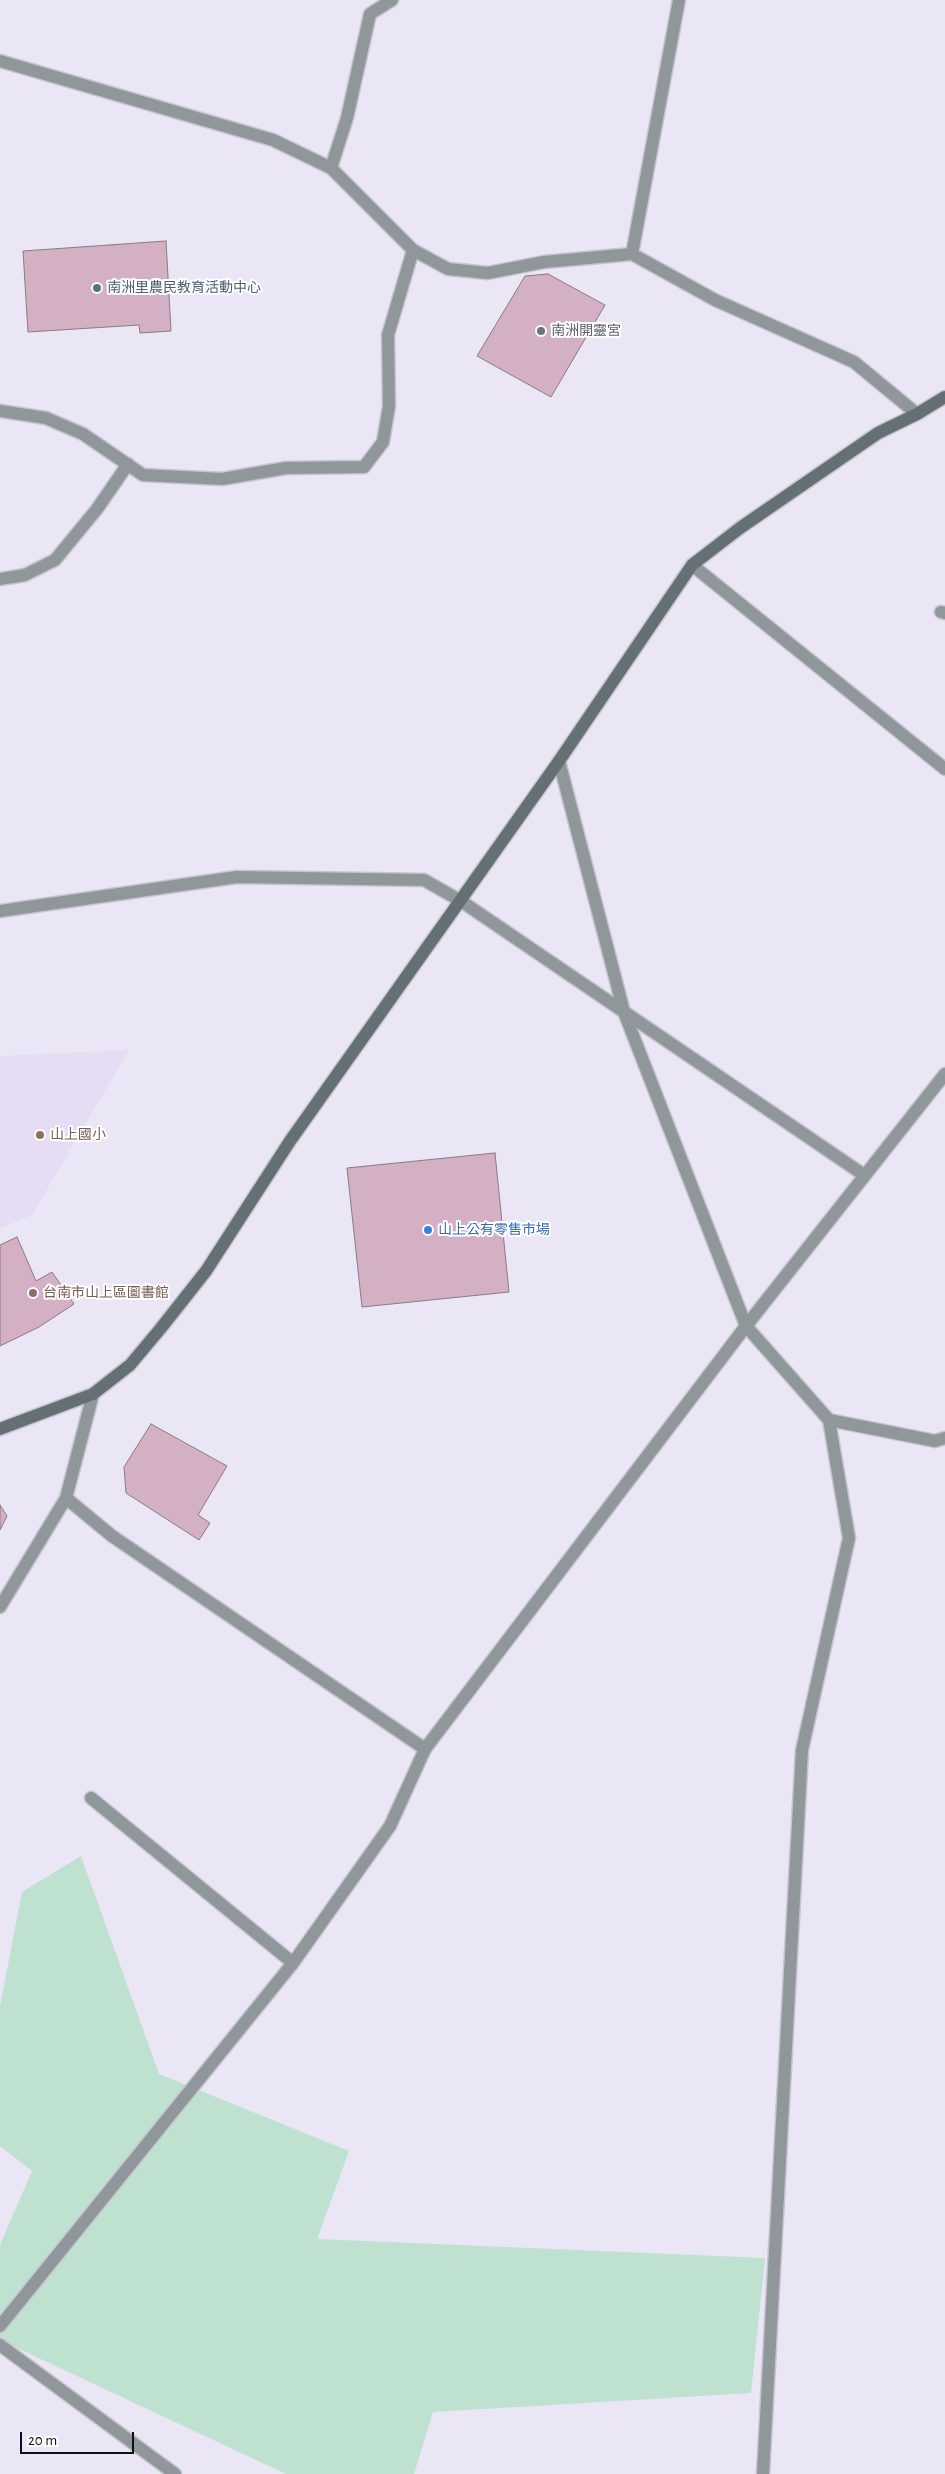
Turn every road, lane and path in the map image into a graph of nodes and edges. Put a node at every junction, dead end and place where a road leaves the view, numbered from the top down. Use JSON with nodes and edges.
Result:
{"nodes":[{"id":1,"x":392,"y":0,"type":"edge"},
{"id":2,"x":679,"y":0,"type":"edge"},
{"id":3,"x":0,"y":61,"type":"edge"},
{"id":4,"x":331,"y":168,"type":"junction"},
{"id":5,"x":412,"y":250,"type":"junction"},
{"id":6,"x":632,"y":254,"type":"junction"},
{"id":7,"x":945,"y":396,"type":"edge"},
{"id":8,"x":0,"y":411,"type":"edge"},
{"id":9,"x":917,"y":414,"type":"junction"},
{"id":10,"x":128,"y":464,"type":"junction"},
{"id":11,"x":692,"y":565,"type":"junction"},
{"id":12,"x":0,"y":580,"type":"edge"},
{"id":13,"x":559,"y":761,"type":"junction"},
{"id":14,"x":945,"y":769,"type":"edge"},
{"id":15,"x":461,"y":901,"type":"junction"},
{"id":16,"x":0,"y":911,"type":"edge"},
{"id":17,"x":624,"y":1012,"type":"junction"},
{"id":18,"x":945,"y":1074,"type":"edge"},
{"id":19,"x":864,"y":1174,"type":"junction"},
{"id":20,"x":746,"y":1326,"type":"junction"},
{"id":21,"x":92,"y":1394,"type":"junction"},
{"id":22,"x":829,"y":1420,"type":"junction"},
{"id":23,"x":0,"y":1429,"type":"edge"},
{"id":24,"x":945,"y":1438,"type":"edge"},
{"id":25,"x":66,"y":1498,"type":"junction"},
{"id":26,"x":0,"y":1607,"type":"edge"},
{"id":27,"x":425,"y":1749,"type":"junction"},
{"id":28,"x":91,"y":1798,"type":"dead end"},
{"id":29,"x":293,"y":1964,"type":"junction"},
{"id":30,"x":0,"y":2326,"type":"edge"},
{"id":31,"x":0,"y":2345,"type":"edge"},
{"id":32,"x":175,"y":2474,"type":"edge"},
{"id":33,"x":764,"y":2474,"type":"edge"}],
"edges":[{"from":1,"to":4,"type":"street"},
{"from":2,"to":6,"type":"street"},
{"from":3,"to":4,"type":"street"},
{"from":4,"to":5,"type":"street"},
{"from":5,"to":6,"type":"street"},
{"from":5,"to":10,"type":"street"},
{"from":6,"to":9,"type":"street"},
{"from":7,"to":9,"type":"main road"},
{"from":8,"to":10,"type":"street"},
{"from":9,"to":11,"type":"main road"},
{"from":10,"to":12,"type":"street"},
{"from":11,"to":13,"type":"main road"},
{"from":11,"to":14,"type":"street"},
{"from":13,"to":15,"type":"main road"},
{"from":13,"to":17,"type":"street"},
{"from":15,"to":16,"type":"street"},
{"from":15,"to":17,"type":"street"},
{"from":15,"to":21,"type":"main road"},
{"from":17,"to":19,"type":"street"},
{"from":17,"to":20,"type":"street"},
{"from":18,"to":19,"type":"street"},
{"from":19,"to":20,"type":"street"},
{"from":20,"to":22,"type":"street"},
{"from":20,"to":27,"type":"street"},
{"from":21,"to":23,"type":"main road"},
{"from":21,"to":25,"type":"street"},
{"from":22,"to":24,"type":"street"},
{"from":22,"to":33,"type":"street"},
{"from":25,"to":26,"type":"street"},
{"from":25,"to":27,"type":"street"},
{"from":27,"to":29,"type":"street"},
{"from":28,"to":29,"type":"street"},
{"from":29,"to":30,"type":"street"},
{"from":31,"to":32,"type":"street"}]}
